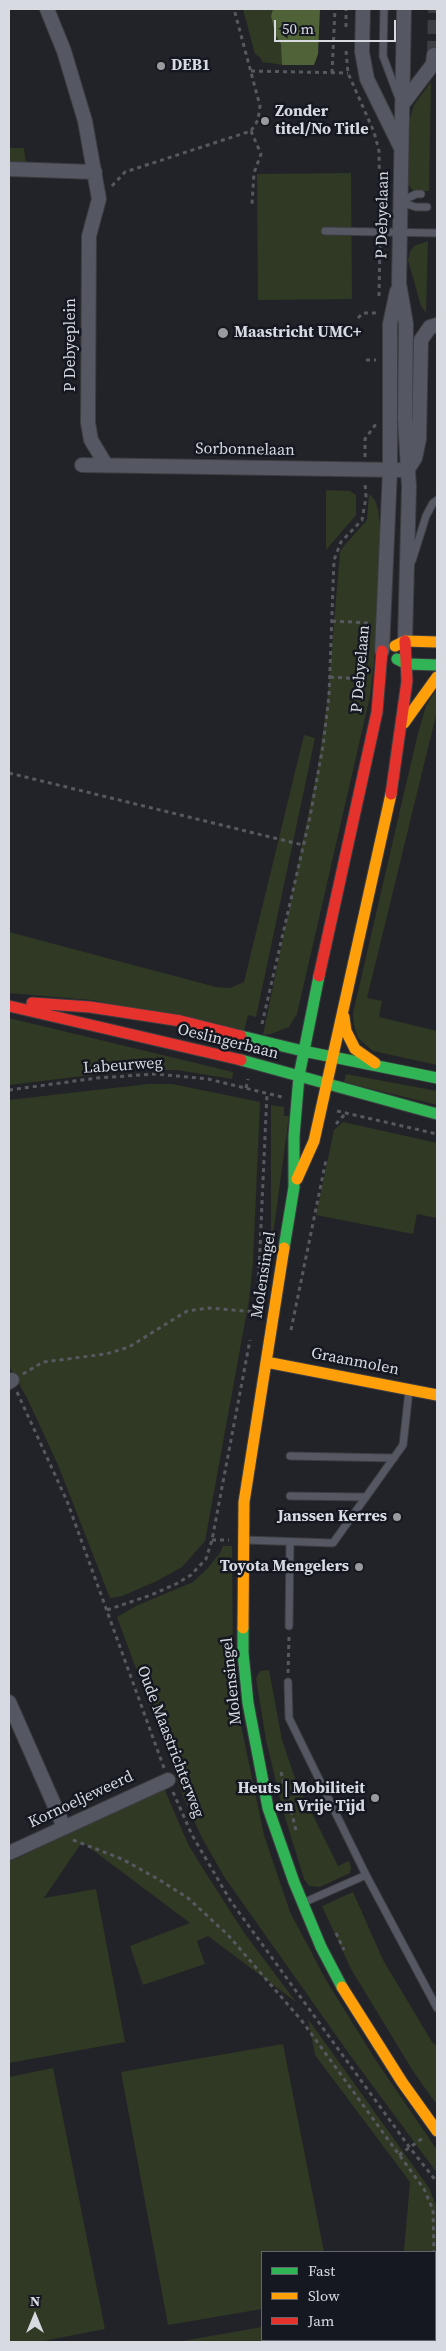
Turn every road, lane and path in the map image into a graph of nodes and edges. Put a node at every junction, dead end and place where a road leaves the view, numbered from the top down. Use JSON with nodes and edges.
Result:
{"nodes":[{"id":1,"x":47,"y":9,"type":"edge"},
{"id":2,"x":234,"y":9,"type":"edge"},
{"id":3,"x":334,"y":9,"type":"edge"},
{"id":4,"x":363,"y":9,"type":"edge"},
{"id":5,"x":384,"y":9,"type":"edge"},
{"id":6,"x":404,"y":9,"type":"edge"},
{"id":7,"x":434,"y":55,"type":"dead end"},
{"id":8,"x":251,"y":71,"type":"junction"},
{"id":9,"x":332,"y":73,"type":"junction"},
{"id":10,"x":402,"y":105,"type":"junction"},
{"id":11,"x":251,"y":131,"type":"junction"},
{"id":12,"x":402,"y":148,"type":"junction"},
{"id":13,"x":9,"y":169,"type":"edge"},
{"id":14,"x":95,"y":172,"type":"junction"},
{"id":15,"x":421,"y":194,"type":"dead end"},
{"id":16,"x":100,"y":199,"type":"junction"},
{"id":17,"x":400,"y":202,"type":"junction"},
{"id":18,"x":252,"y":204,"type":"dead end"},
{"id":19,"x":427,"y":208,"type":"dead end"},
{"id":20,"x":325,"y":231,"type":"dead end"},
{"id":21,"x":380,"y":231,"type":"junction"},
{"id":22,"x":400,"y":232,"type":"junction"},
{"id":23,"x":437,"y":232,"type":"edge"},
{"id":24,"x":399,"y":282,"type":"junction"},
{"id":25,"x":379,"y":313,"type":"junction"},
{"id":26,"x":358,"y":318,"type":"dead end"},
{"id":27,"x":385,"y":323,"type":"junction"},
{"id":28,"x":406,"y":324,"type":"junction"},
{"id":29,"x":437,"y":325,"type":"edge"},
{"id":30,"x":379,"y":353,"type":"dead end"},
{"id":31,"x":379,"y":360,"type":"dead end"},
{"id":32,"x":379,"y":418,"type":"dead end"},
{"id":33,"x":82,"y":465,"type":"dead end"},
{"id":34,"x":106,"y":465,"type":"junction"},
{"id":35,"x":365,"y":470,"type":"junction"},
{"id":36,"x":390,"y":470,"type":"junction"},
{"id":37,"x":407,"y":470,"type":"junction"},
{"id":38,"x":437,"y":500,"type":"edge"},
{"id":39,"x":405,"y":580,"type":"junction"},
{"id":40,"x":332,"y":621,"type":"junction"},
{"id":41,"x":377,"y":624,"type":"dead end"},
{"id":42,"x":405,"y":642,"type":"junction"},
{"id":43,"x":437,"y":642,"type":"edge"},
{"id":44,"x":382,"y":651,"type":"junction"},
{"id":45,"x":407,"y":664,"type":"junction"},
{"id":46,"x":437,"y":666,"type":"edge"},
{"id":47,"x":437,"y":676,"type":"edge"},
{"id":48,"x":330,"y":677,"type":"junction"},
{"id":49,"x":374,"y":679,"type":"dead end"},
{"id":50,"x":402,"y":726,"type":"junction"},
{"id":51,"x":9,"y":773,"type":"edge"},
{"id":52,"x":303,"y":845,"type":"junction"},
{"id":53,"x":9,"y":1002,"type":"edge"},
{"id":54,"x":9,"y":1006,"type":"edge"},
{"id":55,"x":344,"y":1010,"type":"junction"},
{"id":56,"x":258,"y":1040,"type":"junction"},
{"id":57,"x":303,"y":1051,"type":"junction"},
{"id":58,"x":333,"y":1057,"type":"junction"},
{"id":59,"x":252,"y":1064,"type":"junction"},
{"id":60,"x":383,"y":1067,"type":"junction"},
{"id":61,"x":299,"y":1076,"type":"junction"},
{"id":62,"x":437,"y":1078,"type":"edge"},
{"id":63,"x":326,"y":1085,"type":"junction"},
{"id":64,"x":246,"y":1088,"type":"junction"},
{"id":65,"x":9,"y":1090,"type":"edge"},
{"id":66,"x":437,"y":1114,"type":"edge"},
{"id":67,"x":332,"y":1128,"type":"dead end"},
{"id":68,"x":437,"y":1134,"type":"edge"},
{"id":69,"x":326,"y":1157,"type":"dead end"},
{"id":70,"x":294,"y":1188,"type":"junction"},
{"id":71,"x":258,"y":1299,"type":"dead end"},
{"id":72,"x":257,"y":1306,"type":"dead end"},
{"id":73,"x":256,"y":1312,"type":"junction"},
{"id":74,"x":254,"y":1321,"type":"dead end"},
{"id":75,"x":252,"y":1330,"type":"dead end"},
{"id":76,"x":289,"y":1337,"type":"dead end"},
{"id":77,"x":266,"y":1362,"type":"junction"},
{"id":78,"x":10,"y":1381,"type":"edge"},
{"id":79,"x":409,"y":1390,"type":"junction"},
{"id":80,"x":437,"y":1395,"type":"edge"},
{"id":81,"x":290,"y":1456,"type":"dead end"},
{"id":82,"x":394,"y":1458,"type":"junction"},
{"id":83,"x":290,"y":1496,"type":"dead end"},
{"id":84,"x":366,"y":1497,"type":"junction"},
{"id":85,"x":243,"y":1540,"type":"junction"},
{"id":86,"x":290,"y":1542,"type":"junction"},
{"id":87,"x":107,"y":1610,"type":"junction"},
{"id":88,"x":289,"y":1626,"type":"joint"},
{"id":89,"x":288,"y":1682,"type":"joint"},
{"id":90,"x":9,"y":1702,"type":"edge"},
{"id":91,"x":280,"y":1768,"type":"dead end"},
{"id":92,"x":168,"y":1780,"type":"junction"},
{"id":93,"x":64,"y":1827,"type":"junction"},
{"id":94,"x":298,"y":1838,"type":"dead end"},
{"id":95,"x":9,"y":1853,"type":"edge"},
{"id":96,"x":366,"y":1874,"type":"junction"},
{"id":97,"x":302,"y":1903,"type":"junction"},
{"id":98,"x":333,"y":1928,"type":"dead end"},
{"id":99,"x":346,"y":1954,"type":"dead end"},
{"id":100,"x":437,"y":2008,"type":"edge"},
{"id":101,"x":437,"y":2129,"type":"edge"},
{"id":102,"x":410,"y":2148,"type":"junction"},
{"id":103,"x":399,"y":2155,"type":"junction"},
{"id":104,"x":437,"y":2182,"type":"edge"},
{"id":105,"x":434,"y":2251,"type":"edge"},
{"id":106,"x":436,"y":2307,"type":"edge"},
{"id":107,"x":437,"y":2323,"type":"edge"}],
"edges":[{"from":1,"to":14,"type":"street"},
{"from":2,"to":8,"type":"path"},
{"from":3,"to":9,"type":"path"},
{"from":4,"to":12,"type":"street","name":"P Debyelaan"},
{"from":5,"to":10,"type":"lane","name":"P Debyelaan"},
{"from":6,"to":10,"type":"street","name":"P Debyelaan"},
{"from":7,"to":10,"type":"street"},
{"from":8,"to":9,"type":"path"},
{"from":8,"to":11,"type":"path"},
{"from":9,"to":21,"type":"path"},
{"from":10,"to":12,"type":"street","name":"P Debyelaan"},
{"from":11,"to":16,"type":"path"},
{"from":11,"to":18,"type":"path"},
{"from":12,"to":17,"type":"street","name":"P Debyelaan"},
{"from":13,"to":14,"type":"street"},
{"from":14,"to":16,"type":"street"},
{"from":15,"to":17,"type":"lane"},
{"from":16,"to":34,"type":"street","name":"P Debyeplein"},
{"from":17,"to":19,"type":"lane"},
{"from":17,"to":22,"type":"street","name":"P Debyelaan"},
{"from":20,"to":21,"type":"lane"},
{"from":21,"to":22,"type":"lane"},
{"from":21,"to":25,"type":"path"},
{"from":22,"to":23,"type":"lane"},
{"from":22,"to":24,"type":"street","name":"P Debyelaan"},
{"from":24,"to":27,"type":"street","name":"P Debyelaan"},
{"from":24,"to":28,"type":"street","name":"P Debyelaan"},
{"from":25,"to":26,"type":"path"},
{"from":25,"to":27,"type":"path"},
{"from":27,"to":28,"type":"street"},
{"from":27,"to":36,"type":"street","name":"P Debyelaan"},
{"from":28,"to":29,"type":"street"},
{"from":28,"to":37,"type":"street","name":"P Debyelaan"},
{"from":29,"to":37,"type":"street"},
{"from":30,"to":31,"type":"path"},
{"from":32,"to":35,"type":"path"},
{"from":33,"to":34,"type":"street","name":"Sorbonnelaan"},
{"from":34,"to":35,"type":"street","name":"Sorbonnelaan"},
{"from":35,"to":36,"type":"street","name":"Sorbonnelaan"},
{"from":35,"to":40,"type":"path"},
{"from":36,"to":37,"type":"street","name":"Sorbonnelaan"},
{"from":36,"to":44,"type":"street","name":"P Debyelaan"},
{"from":37,"to":39,"type":"street","name":"P Debyelaan"},
{"from":38,"to":39,"type":"lane"},
{"from":39,"to":42,"type":"street","name":"P Debyelaan"},
{"from":40,"to":41,"type":"path"},
{"from":40,"to":48,"type":"path"},
{"from":42,"to":43,"type":"street"},
{"from":42,"to":44,"type":"street"},
{"from":42,"to":45,"type":"street","name":"P Debyelaan"},
{"from":44,"to":45,"type":"street"},
{"from":44,"to":57,"type":"street","name":"P Debyelaan"},
{"from":45,"to":46,"type":"street"},
{"from":45,"to":50,"type":"street","name":"P Debyelaan"},
{"from":47,"to":50,"type":"street"},
{"from":48,"to":49,"type":"path"},
{"from":48,"to":52,"type":"path"},
{"from":50,"to":55,"type":"street","name":"P Debyelaan"},
{"from":51,"to":52,"type":"path"},
{"from":52,"to":56,"type":"path"},
{"from":53,"to":56,"type":"street","name":"Oeslingerbaan"},
{"from":54,"to":59,"type":"street","name":"Oeslingerbaan"},
{"from":55,"to":58,"type":"street","name":"P Debyelaan"},
{"from":55,"to":60,"type":"street"},
{"from":56,"to":57,"type":"street","name":"Oeslingerbaan"},
{"from":57,"to":58,"type":"street","name":"Oeslingerbaan"},
{"from":57,"to":61,"type":"street","name":"Molensingel"},
{"from":58,"to":60,"type":"street","name":"Oeslingerbaan"},
{"from":58,"to":63,"type":"street","name":"Molensingel"},
{"from":59,"to":61,"type":"street","name":"Oeslingerbaan"},
{"from":59,"to":64,"type":"path"},
{"from":60,"to":62,"type":"street","name":"Oeslingerbaan"},
{"from":61,"to":63,"type":"street","name":"Oeslingerbaan"},
{"from":61,"to":70,"type":"street","name":"Molensingel"},
{"from":63,"to":66,"type":"street","name":"Oeslingerbaan"},
{"from":63,"to":70,"type":"street","name":"Molensingel"},
{"from":64,"to":65,"type":"path","name":"Labeurweg"},
{"from":64,"to":71,"type":"path","name":"Labeurweg"},
{"from":67,"to":68,"type":"path"},
{"from":69,"to":76,"type":"path"},
{"from":70,"to":77,"type":"street","name":"Molensingel"},
{"from":72,"to":73,"type":"path"},
{"from":73,"to":74,"type":"path"},
{"from":73,"to":78,"type":"path"},
{"from":75,"to":87,"type":"path"},
{"from":77,"to":79,"type":"street","name":"Graanmolen"},
{"from":77,"to":85,"type":"street","name":"Molensingel"},
{"from":78,"to":87,"type":"path","name":"Oude Maastrichterweg"},
{"from":79,"to":80,"type":"street","name":"Graanmolen"},
{"from":79,"to":82,"type":"lane"},
{"from":81,"to":82,"type":"lane"},
{"from":82,"to":84,"type":"lane"},
{"from":83,"to":84,"type":"lane"},
{"from":84,"to":86,"type":"lane"},
{"from":85,"to":86,"type":"lane"},
{"from":85,"to":97,"type":"street","name":"Molensingel"},
{"from":86,"to":88,"type":"lane"},
{"from":87,"to":92,"type":"path","name":"Oude Maastrichterweg"},
{"from":88,"to":89,"type":"path"},
{"from":89,"to":96,"type":"lane"},
{"from":90,"to":93,"type":"street"},
{"from":91,"to":94,"type":"path"},
{"from":92,"to":93,"type":"street","name":"Kornoeljeweerd"},
{"from":92,"to":102,"type":"path","name":"Oude Maastrichterweg"},
{"from":93,"to":95,"type":"street","name":"Kornoeljeweerd"},
{"from":93,"to":103,"type":"path"},
{"from":96,"to":97,"type":"lane"},
{"from":96,"to":100,"type":"lane"},
{"from":97,"to":101,"type":"street","name":"Molensingel"},
{"from":98,"to":99,"type":"path"},
{"from":102,"to":103,"type":"path"},
{"from":102,"to":104,"type":"path","name":"Oude Maastrichterweg"},
{"from":103,"to":105,"type":"path"},
{"from":106,"to":107,"type":"path"}]}
